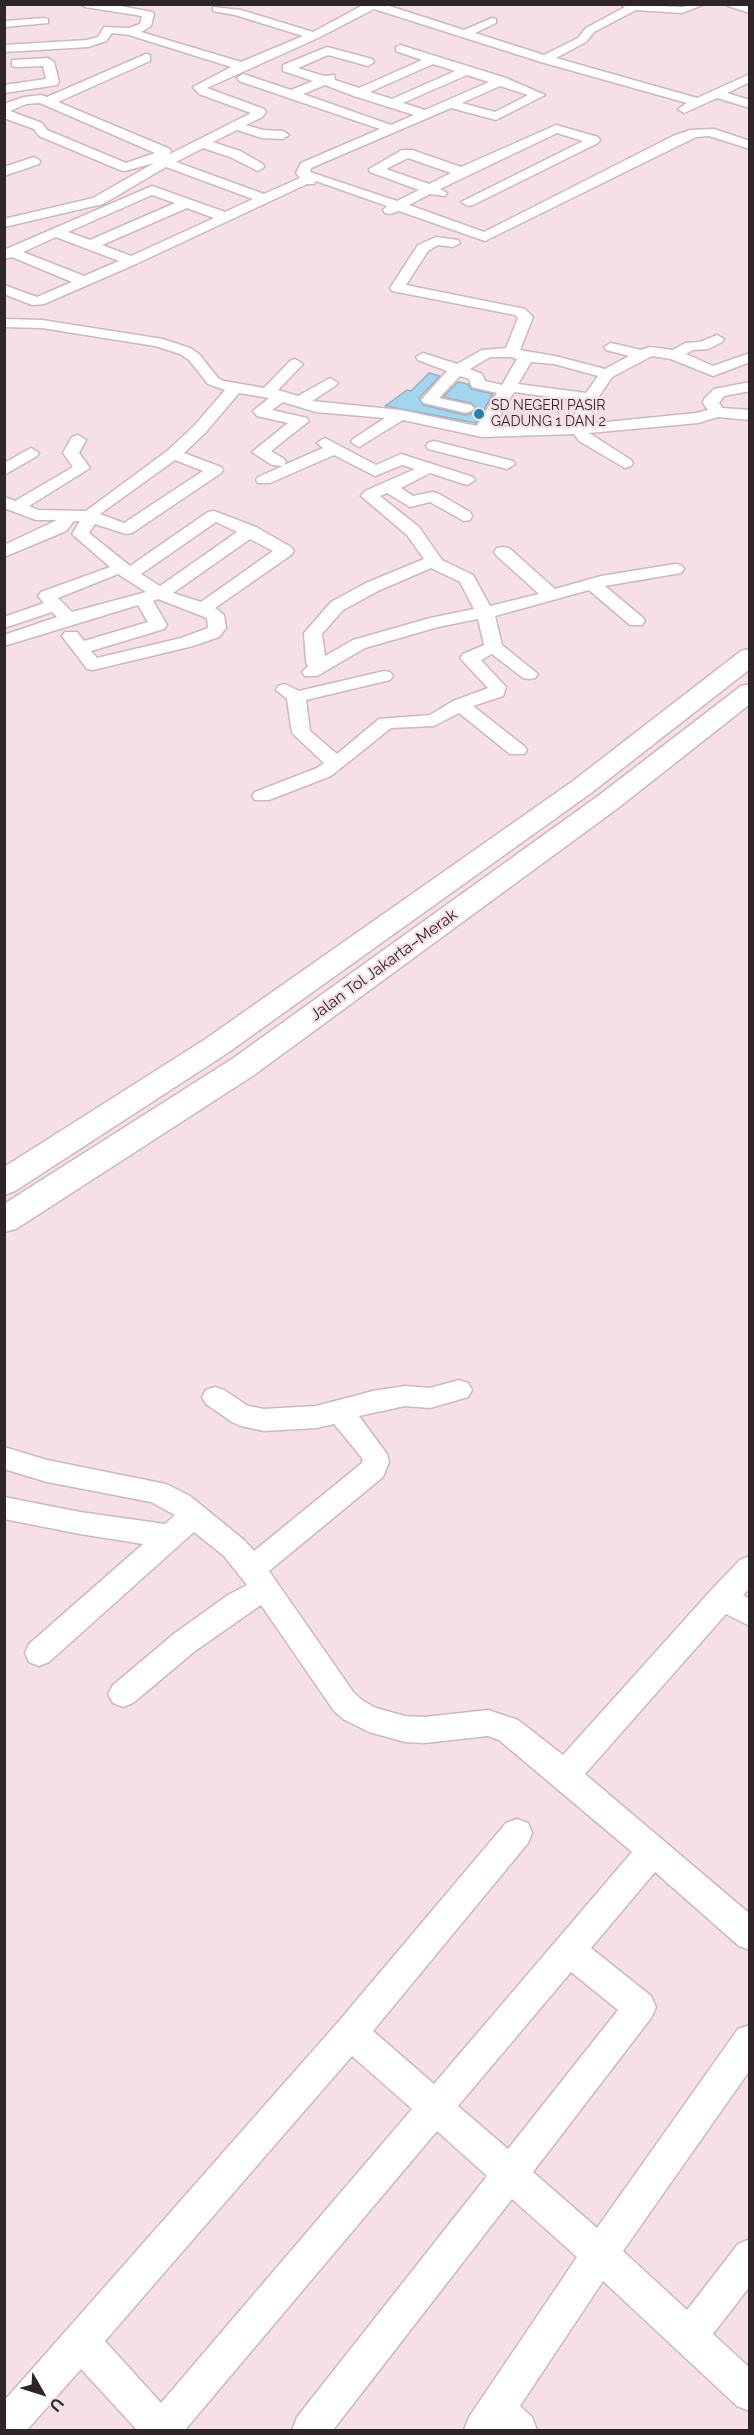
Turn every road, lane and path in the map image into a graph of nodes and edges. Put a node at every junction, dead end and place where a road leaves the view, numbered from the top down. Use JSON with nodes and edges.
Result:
{"nodes":[{"id":1,"x":85,"y":4,"type":"edge"},
{"id":2,"x":700,"y":4,"type":"edge"},
{"id":3,"x":732,"y":4,"type":"edge"},
{"id":4,"x":374,"y":5,"type":"edge"},
{"id":5,"x":629,"y":6,"type":"edge"},
{"id":6,"x":161,"y":9,"type":"dead end"},
{"id":7,"x":217,"y":9,"type":"dead end"},
{"id":8,"x":750,"y":10,"type":"edge"},
{"id":9,"x":32,"y":12,"type":"dead end"},
{"id":10,"x":4,"y":14,"type":"edge"},
{"id":11,"x":148,"y":14,"type":"junction"},
{"id":12,"x":492,"y":21,"type":"dead end"},
{"id":13,"x":4,"y":24,"type":"edge"},
{"id":14,"x":91,"y":29,"type":"dead end"},
{"id":15,"x":108,"y":29,"type":"junction"},
{"id":16,"x":130,"y":32,"type":"junction"},
{"id":17,"x":464,"y":34,"type":"junction"},
{"id":18,"x":432,"y":35,"type":"dead end"},
{"id":19,"x":4,"y":36,"type":"edge"},
{"id":20,"x":314,"y":36,"type":"junction"},
{"id":21,"x":4,"y":49,"type":"edge"},
{"id":22,"x":525,"y":53,"type":"junction"},
{"id":23,"x":384,"y":55,"type":"junction"},
{"id":24,"x":146,"y":58,"type":"dead end"},
{"id":25,"x":545,"y":58,"type":"junction"},
{"id":26,"x":432,"y":60,"type":"junction"},
{"id":27,"x":512,"y":61,"type":"dead end"},
{"id":28,"x":272,"y":63,"type":"dead end"},
{"id":29,"x":4,"y":64,"type":"edge"},
{"id":30,"x":287,"y":68,"type":"junction"},
{"id":31,"x":468,"y":70,"type":"junction"},
{"id":32,"x":50,"y":72,"type":"junction"},
{"id":33,"x":242,"y":72,"type":"junction"},
{"id":34,"x":4,"y":76,"type":"edge"},
{"id":35,"x":750,"y":77,"type":"edge"},
{"id":36,"x":324,"y":81,"type":"junction"},
{"id":37,"x":502,"y":81,"type":"junction"},
{"id":38,"x":4,"y":89,"type":"edge"},
{"id":39,"x":358,"y":93,"type":"junction"},
{"id":40,"x":715,"y":93,"type":"junction"},
{"id":41,"x":291,"y":95,"type":"junction"},
{"id":42,"x":49,"y":101,"type":"junction"},
{"id":43,"x":697,"y":102,"type":"junction"},
{"id":44,"x":392,"y":104,"type":"junction"},
{"id":45,"x":452,"y":104,"type":"junction"},
{"id":46,"x":750,"y":104,"type":"edge"},
{"id":47,"x":4,"y":111,"type":"edge"},
{"id":48,"x":677,"y":112,"type":"dead end"},
{"id":49,"x":427,"y":115,"type":"junction"},
{"id":50,"x":84,"y":117,"type":"junction"},
{"id":51,"x":237,"y":126,"type":"junction"},
{"id":52,"x":392,"y":129,"type":"junction"},
{"id":53,"x":115,"y":130,"type":"junction"},
{"id":54,"x":43,"y":133,"type":"junction"},
{"id":55,"x":283,"y":135,"type":"dead end"},
{"id":56,"x":202,"y":143,"type":"junction"},
{"id":57,"x":75,"y":145,"type":"junction"},
{"id":58,"x":750,"y":145,"type":"edge"},
{"id":59,"x":422,"y":146,"type":"dead end"},
{"id":60,"x":407,"y":153,"type":"junction"},
{"id":61,"x":34,"y":161,"type":"dead end"},
{"id":62,"x":159,"y":161,"type":"junction"},
{"id":63,"x":258,"y":167,"type":"dead end"},
{"id":64,"x":4,"y":172,"type":"edge"},
{"id":65,"x":462,"y":172,"type":"junction"},
{"id":66,"x":309,"y":177,"type":"junction"},
{"id":67,"x":129,"y":181,"type":"junction"},
{"id":68,"x":430,"y":188,"type":"junction"},
{"id":69,"x":265,"y":199,"type":"junction"},
{"id":70,"x":459,"y":199,"type":"junction"},
{"id":71,"x":186,"y":203,"type":"junction"},
{"id":72,"x":391,"y":207,"type":"junction"},
{"id":73,"x":483,"y":208,"type":"dead end"},
{"id":74,"x":225,"y":217,"type":"junction"},
{"id":75,"x":4,"y":223,"type":"edge"},
{"id":76,"x":56,"y":232,"type":"junction"},
{"id":77,"x":480,"y":240,"type":"junction"},
{"id":78,"x":91,"y":245,"type":"junction"},
{"id":79,"x":8,"y":254,"type":"edge"},
{"id":80,"x":131,"y":261,"type":"junction"},
{"id":81,"x":83,"y":281,"type":"junction"},
{"id":82,"x":4,"y":289,"type":"edge"},
{"id":83,"x":4,"y":323,"type":"edge"},
{"id":84,"x":717,"y":339,"type":"dead end"},
{"id":85,"x":611,"y":347,"type":"dead end"},
{"id":86,"x":519,"y":355,"type":"junction"},
{"id":87,"x":642,"y":355,"type":"junction"},
{"id":88,"x":675,"y":356,"type":"junction"},
{"id":89,"x":423,"y":357,"type":"dead end"},
{"id":90,"x":750,"y":357,"type":"edge"},
{"id":91,"x":296,"y":364,"type":"dead end"},
{"id":92,"x":449,"y":364,"type":"junction"},
{"id":93,"x":608,"y":374,"type":"junction"},
{"id":94,"x":424,"y":375,"type":"dead end"},
{"id":95,"x":330,"y":383,"type":"dead end"},
{"id":96,"x":750,"y":386,"type":"edge"},
{"id":97,"x":235,"y":388,"type":"junction"},
{"id":98,"x":508,"y":389,"type":"junction"},
{"id":99,"x":275,"y":394,"type":"junction"},
{"id":100,"x":590,"y":398,"type":"junction"},
{"id":101,"x":300,"y":402,"type":"junction"},
{"id":102,"x":466,"y":408,"type":"dead end"},
{"id":103,"x":717,"y":411,"type":"junction"},
{"id":104,"x":400,"y":415,"type":"junction"},
{"id":105,"x":750,"y":415,"type":"edge"},
{"id":106,"x":453,"y":427,"type":"junction"},
{"id":107,"x":577,"y":428,"type":"junction"},
{"id":108,"x":482,"y":432,"type":"junction"},
{"id":109,"x":78,"y":440,"type":"dead end"},
{"id":110,"x":359,"y":441,"type":"dead end"},
{"id":111,"x":434,"y":446,"type":"junction"},
{"id":112,"x":31,"y":453,"type":"dead end"},
{"id":113,"x":173,"y":454,"type":"junction"},
{"id":114,"x":278,"y":462,"type":"dead end"},
{"id":115,"x":625,"y":463,"type":"dead end"},
{"id":116,"x":9,"y":464,"type":"edge"},
{"id":117,"x":507,"y":464,"type":"dead end"},
{"id":118,"x":422,"y":465,"type":"junction"},
{"id":119,"x":264,"y":480,"type":"dead end"},
{"id":120,"x":467,"y":480,"type":"dead end"},
{"id":121,"x":388,"y":486,"type":"junction"},
{"id":122,"x":106,"y":502,"type":"junction"},
{"id":123,"x":10,"y":505,"type":"edge"},
{"id":124,"x":464,"y":516,"type":"dead end"},
{"id":125,"x":78,"y":517,"type":"junction"},
{"id":126,"x":144,"y":517,"type":"junction"},
{"id":127,"x":126,"y":528,"type":"junction"},
{"id":128,"x":250,"y":531,"type":"junction"},
{"id":129,"x":9,"y":546,"type":"edge"},
{"id":130,"x":99,"y":551,"type":"junction"},
{"id":131,"x":503,"y":552,"type":"dead end"},
{"id":132,"x":432,"y":562,"type":"junction"},
{"id":133,"x":675,"y":569,"type":"dead end"},
{"id":134,"x":111,"y":572,"type":"dead end"},
{"id":135,"x":129,"y":574,"type":"junction"},
{"id":136,"x":593,"y":584,"type":"junction"},
{"id":137,"x":151,"y":596,"type":"junction"},
{"id":138,"x":552,"y":596,"type":"junction"},
{"id":139,"x":50,"y":600,"type":"junction"},
{"id":140,"x":203,"y":609,"type":"junction"},
{"id":141,"x":485,"y":613,"type":"junction"},
{"id":142,"x":636,"y":621,"type":"dead end"},
{"id":143,"x":4,"y":623,"type":"edge"},
{"id":144,"x":74,"y":634,"type":"junction"},
{"id":145,"x":5,"y":641,"type":"edge"},
{"id":146,"x":494,"y":647,"type":"junction"},
{"id":147,"x":750,"y":656,"type":"edge"},
{"id":148,"x":529,"y":675,"type":"dead end"},
{"id":149,"x":384,"y":676,"type":"dead end"},
{"id":150,"x":750,"y":691,"type":"edge"},
{"id":151,"x":460,"y":705,"type":"junction"},
{"id":152,"x":517,"y":750,"type":"dead end"},
{"id":153,"x":336,"y":763,"type":"junction"},
{"id":154,"x":262,"y":796,"type":"dead end"},
{"id":155,"x":4,"y":1183,"type":"edge"},
{"id":156,"x":4,"y":1220,"type":"edge"},
{"id":157,"x":459,"y":1390,"type":"dead end"},
{"id":158,"x":215,"y":1397,"type":"dead end"},
{"id":159,"x":340,"y":1412,"type":"junction"},
{"id":160,"x":4,"y":1458,"type":"edge"},
{"id":161,"x":4,"y":1508,"type":"edge"},
{"id":162,"x":194,"y":1515,"type":"junction"},
{"id":163,"x":170,"y":1536,"type":"junction"},
{"id":164,"x":750,"y":1568,"type":"edge"},
{"id":165,"x":259,"y":1579,"type":"junction"},
{"id":166,"x":723,"y":1597,"type":"junction"},
{"id":167,"x":750,"y":1614,"type":"edge"},
{"id":168,"x":39,"y":1653,"type":"dead end"},
{"id":169,"x":123,"y":1694,"type":"dead end"},
{"id":170,"x":565,"y":1775,"type":"junction"},
{"id":171,"x":517,"y":1833,"type":"dead end"},
{"id":172,"x":652,"y":1852,"type":"junction"},
{"id":173,"x":750,"y":1935,"type":"edge"},
{"id":174,"x":569,"y":1950,"type":"junction"},
{"id":175,"x":351,"y":2033,"type":"junction"},
{"id":176,"x":750,"y":2041,"type":"edge"},
{"id":177,"x":436,"y":2107,"type":"junction"},
{"id":178,"x":510,"y":2176,"type":"junction"},
{"id":179,"x":600,"y":2254,"type":"junction"},
{"id":180,"x":750,"y":2256,"type":"edge"},
{"id":181,"x":689,"y":2337,"type":"junction"},
{"id":182,"x":81,"y":2343,"type":"junction"},
{"id":183,"x":750,"y":2393,"type":"edge"},
{"id":184,"x":499,"y":2424,"type":"edge"},
{"id":185,"x":4,"y":2429,"type":"edge"},
{"id":186,"x":161,"y":2430,"type":"edge"},
{"id":187,"x":309,"y":2430,"type":"edge"}],
"edges":[{"from":1,"to":11,"type":"street"},
{"from":2,"to":5,"type":"street"},
{"from":3,"to":8,"type":"street"},
{"from":4,"to":17,"type":"street"},
{"from":4,"to":20,"type":"street"},
{"from":5,"to":25,"type":"street"},
{"from":6,"to":11,"type":"street"},
{"from":7,"to":20,"type":"street"},
{"from":9,"to":10,"type":"street"},
{"from":11,"to":16,"type":"street"},
{"from":12,"to":17,"type":"street"},
{"from":13,"to":19,"type":"street"},
{"from":14,"to":15,"type":"street"},
{"from":15,"to":16,"type":"street"},
{"from":15,"to":21,"type":"street"},
{"from":16,"to":33,"type":"street"},
{"from":17,"to":22,"type":"street"},
{"from":18,"to":23,"type":"street"},
{"from":20,"to":33,"type":"street"},
{"from":22,"to":25,"type":"street"},
{"from":22,"to":27,"type":"street"},
{"from":23,"to":26,"type":"street"},
{"from":23,"to":30,"type":"street"},
{"from":23,"to":36,"type":"street"},
{"from":24,"to":42,"type":"street"},
{"from":25,"to":43,"type":"street"},
{"from":26,"to":31,"type":"street"},
{"from":26,"to":39,"type":"street"},
{"from":28,"to":30,"type":"street"},
{"from":29,"to":32,"type":"street"},
{"from":30,"to":36,"type":"street"},
{"from":31,"to":37,"type":"street"},
{"from":31,"to":44,"type":"street"},
{"from":32,"to":34,"type":"street"},
{"from":32,"to":38,"type":"street"},
{"from":33,"to":41,"type":"street"},
{"from":33,"to":51,"type":"street"},
{"from":35,"to":40,"type":"street"},
{"from":36,"to":39,"type":"street"},
{"from":36,"to":41,"type":"street"},
{"from":37,"to":45,"type":"street"},
{"from":37,"to":45,"type":"street"},
{"from":39,"to":44,"type":"street"},
{"from":40,"to":43,"type":"street"},
{"from":40,"to":46,"type":"street"},
{"from":41,"to":52,"type":"street"},
{"from":42,"to":47,"type":"street"},
{"from":42,"to":50,"type":"street"},
{"from":43,"to":48,"type":"street"},
{"from":44,"to":49,"type":"street"},
{"from":45,"to":49,"type":"street"},
{"from":47,"to":54,"type":"street"},
{"from":49,"to":52,"type":"street"},
{"from":50,"to":53,"type":"street"},
{"from":50,"to":54,"type":"street"},
{"from":51,"to":55,"type":"street"},
{"from":51,"to":56,"type":"street"},
{"from":52,"to":66,"type":"street"},
{"from":53,"to":57,"type":"street"},
{"from":53,"to":62,"type":"street"},
{"from":54,"to":57,"type":"street"},
{"from":56,"to":62,"type":"street"},
{"from":56,"to":63,"type":"street"},
{"from":57,"to":62,"type":"street"},
{"from":57,"to":67,"type":"street"},
{"from":58,"to":77,"type":"street"},
{"from":59,"to":60,"type":"street"},
{"from":60,"to":65,"type":"street"},
{"from":60,"to":68,"type":"street"},
{"from":61,"to":64,"type":"street"},
{"from":62,"to":67,"type":"street"},
{"from":62,"to":69,"type":"street"},
{"from":65,"to":68,"type":"street"},
{"from":65,"to":70,"type":"street"},
{"from":66,"to":69,"type":"street"},
{"from":66,"to":72,"type":"street"},
{"from":67,"to":75,"type":"street"},
{"from":68,"to":70,"type":"street"},
{"from":68,"to":72,"type":"street"},
{"from":69,"to":74,"type":"street"},
{"from":70,"to":73,"type":"street"},
{"from":71,"to":74,"type":"street"},
{"from":71,"to":76,"type":"street"},
{"from":71,"to":78,"type":"street"},
{"from":72,"to":77,"type":"street"},
{"from":74,"to":80,"type":"street"},
{"from":76,"to":78,"type":"street"},
{"from":76,"to":79,"type":"street"},
{"from":77,"to":86,"type":"street"},
{"from":78,"to":80,"type":"street"},
{"from":79,"to":81,"type":"street"},
{"from":80,"to":81,"type":"street"},
{"from":81,"to":82,"type":"street"},
{"from":83,"to":97,"type":"street"},
{"from":84,"to":88,"type":"street"},
{"from":85,"to":87,"type":"street"},
{"from":86,"to":92,"type":"street"},
{"from":86,"to":93,"type":"street"},
{"from":86,"to":98,"type":"street"},
{"from":87,"to":88,"type":"street"},
{"from":87,"to":93,"type":"street"},
{"from":88,"to":90,"type":"street"},
{"from":89,"to":92,"type":"street"},
{"from":91,"to":99,"type":"street"},
{"from":92,"to":94,"type":"street"},
{"from":92,"to":98,"type":"street"},
{"from":92,"to":102,"type":"street"},
{"from":93,"to":100,"type":"street"},
{"from":95,"to":101,"type":"street"},
{"from":96,"to":103,"type":"street"},
{"from":97,"to":99,"type":"street"},
{"from":97,"to":113,"type":"street"},
{"from":98,"to":100,"type":"street"},
{"from":98,"to":108,"type":"street"},
{"from":99,"to":101,"type":"street"},
{"from":99,"to":114,"type":"street"},
{"from":100,"to":107,"type":"street"},
{"from":101,"to":104,"type":"street"},
{"from":103,"to":105,"type":"street"},
{"from":103,"to":107,"type":"street"},
{"from":104,"to":106,"type":"street"},
{"from":104,"to":110,"type":"street"},
{"from":106,"to":108,"type":"street"},
{"from":106,"to":111,"type":"street"},
{"from":107,"to":108,"type":"street"},
{"from":107,"to":115,"type":"street"},
{"from":109,"to":123,"type":"street"},
{"from":111,"to":117,"type":"street"},
{"from":111,"to":118,"type":"street"},
{"from":112,"to":116,"type":"street"},
{"from":113,"to":122,"type":"street"},
{"from":113,"to":126,"type":"street"},
{"from":118,"to":119,"type":"street"},
{"from":118,"to":120,"type":"street"},
{"from":118,"to":121,"type":"street"},
{"from":121,"to":124,"type":"street"},
{"from":121,"to":132,"type":"street"},
{"from":122,"to":125,"type":"street"},
{"from":122,"to":126,"type":"street"},
{"from":123,"to":125,"type":"street"},
{"from":125,"to":127,"type":"street"},
{"from":125,"to":129,"type":"street"},
{"from":125,"to":130,"type":"street"},
{"from":126,"to":127,"type":"street"},
{"from":127,"to":130,"type":"street"},
{"from":128,"to":135,"type":"street"},
{"from":128,"to":137,"type":"street"},
{"from":128,"to":140,"type":"street"},
{"from":130,"to":135,"type":"street"},
{"from":131,"to":138,"type":"street"},
{"from":132,"to":141,"type":"street"},
{"from":132,"to":141,"type":"street"},
{"from":133,"to":136,"type":"street"},
{"from":134,"to":139,"type":"street"},
{"from":135,"to":137,"type":"street"},
{"from":136,"to":138,"type":"street"},
{"from":136,"to":142,"type":"street"},
{"from":137,"to":140,"type":"street"},
{"from":137,"to":144,"type":"street"},
{"from":137,"to":144,"type":"street"},
{"from":138,"to":141,"type":"street"},
{"from":139,"to":143,"type":"street"},
{"from":139,"to":144,"type":"street"},
{"from":140,"to":144,"type":"street"},
{"from":141,"to":146,"type":"street"},
{"from":144,"to":145,"type":"street"},
{"from":146,"to":148,"type":"street"},
{"from":146,"to":151,"type":"street"},
{"from":147,"to":155,"type":"highway","name":"Jalan Tol Jakarta–Merak"},
{"from":149,"to":153,"type":"street"},
{"from":150,"to":156,"type":"highway","name":"Jalan Tol Jakarta–Merak"},
{"from":151,"to":152,"type":"street"},
{"from":151,"to":153,"type":"street"},
{"from":153,"to":154,"type":"street"},
{"from":157,"to":159,"type":"street"},
{"from":158,"to":159,"type":"street"},
{"from":159,"to":165,"type":"street"},
{"from":160,"to":162,"type":"street"},
{"from":161,"to":163,"type":"street"},
{"from":162,"to":163,"type":"street"},
{"from":162,"to":165,"type":"street"},
{"from":163,"to":168,"type":"street"},
{"from":164,"to":166,"type":"street"},
{"from":165,"to":169,"type":"street"},
{"from":165,"to":170,"type":"street"},
{"from":166,"to":167,"type":"street"},
{"from":166,"to":170,"type":"street"},
{"from":170,"to":172,"type":"street"},
{"from":171,"to":175,"type":"street"},
{"from":172,"to":173,"type":"street"},
{"from":172,"to":174,"type":"street"},
{"from":174,"to":177,"type":"street"},
{"from":174,"to":178,"type":"street"},
{"from":175,"to":177,"type":"street"},
{"from":175,"to":182,"type":"street"},
{"from":176,"to":179,"type":"street"},
{"from":177,"to":178,"type":"street"},
{"from":177,"to":186,"type":"street"},
{"from":178,"to":179,"type":"street"},
{"from":178,"to":187,"type":"street"},
{"from":179,"to":181,"type":"street"},
{"from":179,"to":184,"type":"street"},
{"from":180,"to":181,"type":"street"},
{"from":181,"to":183,"type":"street"},
{"from":182,"to":185,"type":"street"},
{"from":182,"to":186,"type":"street"}]}
